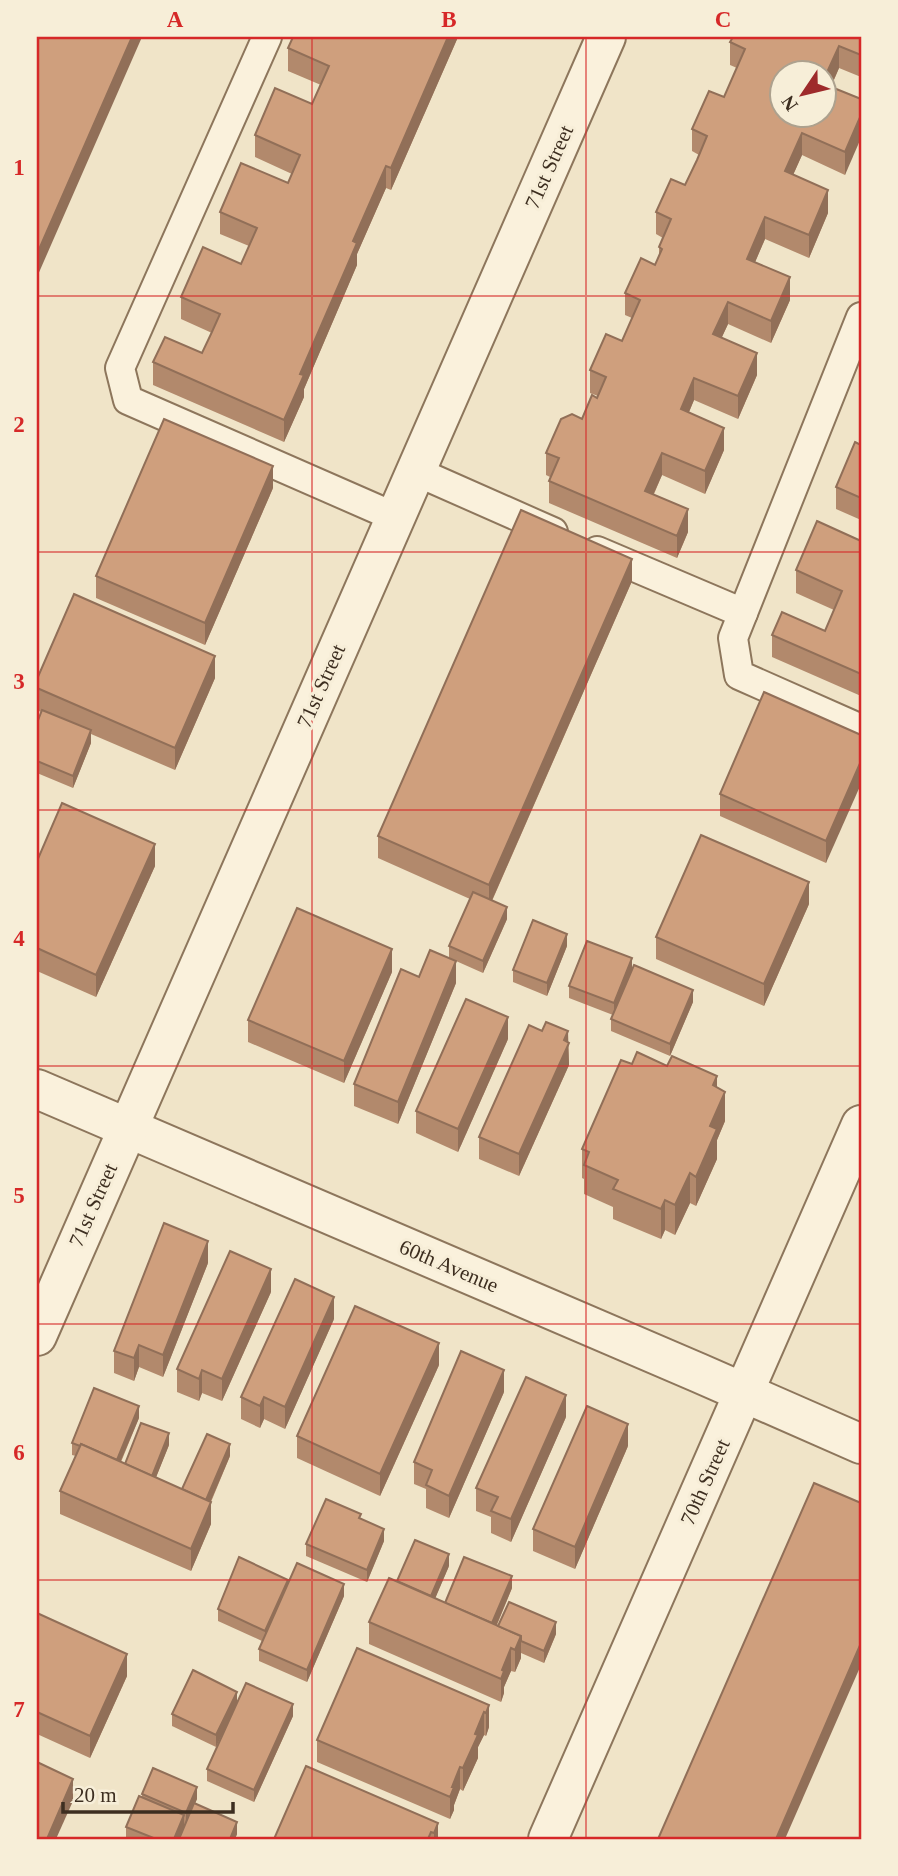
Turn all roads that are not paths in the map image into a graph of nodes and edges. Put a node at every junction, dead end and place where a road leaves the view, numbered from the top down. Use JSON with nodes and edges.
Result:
{"nodes":[{"id":1,"x":267,"y":37,"type":"edge"},
{"id":2,"x":606,"y":37,"type":"edge"},
{"id":3,"x":861,"y":317,"type":"edge"},
{"id":4,"x":415,"y":471,"type":"junction"},
{"id":5,"x":395,"y":517,"type":"junction"},
{"id":6,"x":743,"y":613,"type":"junction"},
{"id":7,"x":861,"y":729,"type":"edge"},
{"id":8,"x":37,"y":1089,"type":"edge"},
{"id":9,"x":861,"y":1125,"type":"edge"},
{"id":10,"x":127,"y":1128,"type":"junction"},
{"id":11,"x":37,"y":1336,"type":"edge"},
{"id":12,"x":744,"y":1392,"type":"junction"},
{"id":13,"x":861,"y":1444,"type":"edge"},
{"id":14,"x":548,"y":1839,"type":"edge"}],
"edges":[{"from":1,"to":5,"type":"lane"},
{"from":2,"to":4,"type":"street","name":"71st Street"},
{"from":3,"to":6,"type":"lane"},
{"from":4,"to":5,"type":"street","name":"71st Street"},
{"from":4,"to":6,"type":"lane"},
{"from":5,"to":10,"type":"street","name":"71st Street"},
{"from":6,"to":7,"type":"lane"},
{"from":8,"to":10,"type":"street","name":"60th Avenue"},
{"from":9,"to":12,"type":"street","name":"70th Street"},
{"from":10,"to":11,"type":"street","name":"71st Street"},
{"from":10,"to":12,"type":"street","name":"60th Avenue"},
{"from":12,"to":13,"type":"street","name":"60th Avenue"},
{"from":12,"to":14,"type":"street","name":"70th Street"}]}
